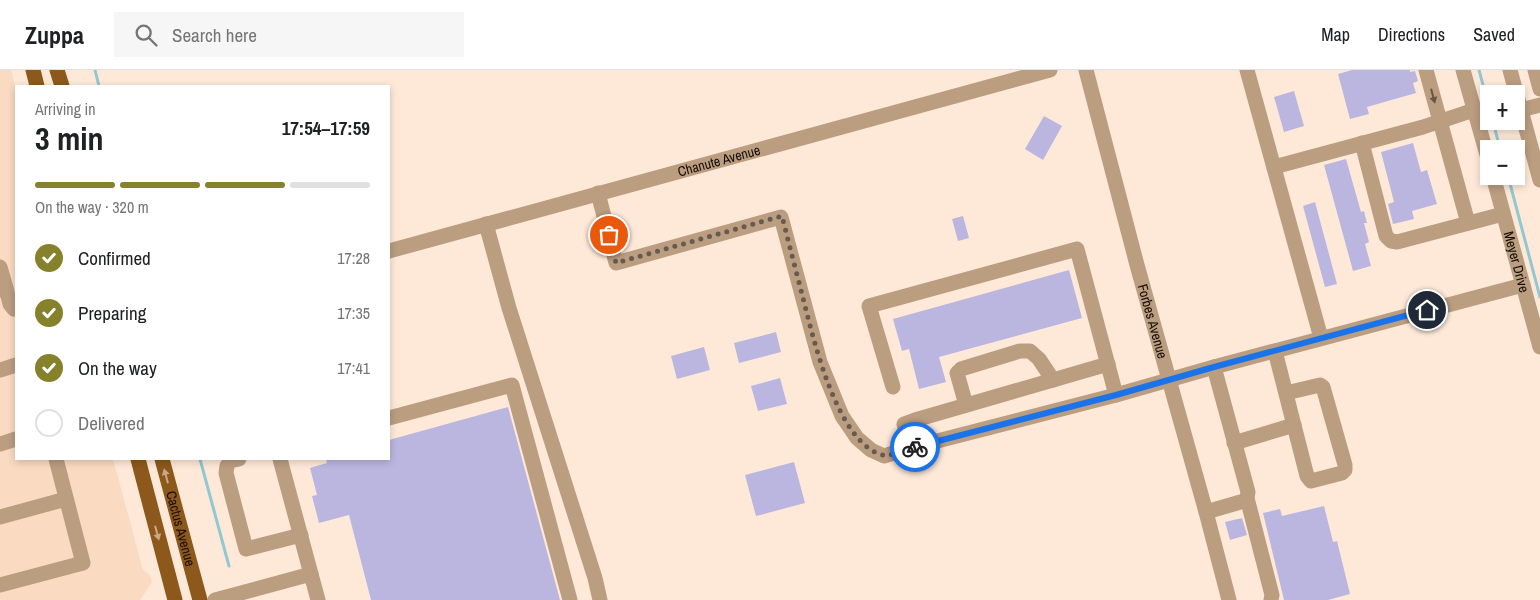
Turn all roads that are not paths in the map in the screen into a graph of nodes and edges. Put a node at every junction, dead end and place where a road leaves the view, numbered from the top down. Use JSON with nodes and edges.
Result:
{"nodes":[{"id":1,"x":33,"y":70,"type":"edge"},
{"id":2,"x":57,"y":70,"type":"edge"},
{"id":3,"x":1050,"y":70,"type":"edge"},
{"id":4,"x":1086,"y":70,"type":"edge"},
{"id":5,"x":1248,"y":70,"type":"edge"},
{"id":6,"x":1426,"y":70,"type":"edge"},
{"id":7,"x":1463,"y":70,"type":"edge"},
{"id":8,"x":1510,"y":70,"type":"edge"},
{"id":9,"x":1535,"y":70,"type":"edge"},
{"id":10,"x":37,"y":85,"type":"edge"},
{"id":11,"x":62,"y":85,"type":"edge"},
{"id":12,"x":1514,"y":85,"type":"edge"},
{"id":13,"x":1540,"y":89,"type":"edge"},
{"id":14,"x":1540,"y":105,"type":"edge"},
{"id":15,"x":1525,"y":109,"type":"edge"},
{"id":16,"x":1474,"y":110,"type":"junction"},
{"id":17,"x":1440,"y":121,"type":"junction"},
{"id":18,"x":1525,"y":125,"type":"edge"},
{"id":19,"x":1483,"y":140,"type":"edge"},
{"id":20,"x":1362,"y":143,"type":"junction"},
{"id":21,"x":1274,"y":167,"type":"junction"},
{"id":22,"x":1540,"y":180,"type":"edge"},
{"id":23,"x":1495,"y":185,"type":"edge"},
{"id":24,"x":598,"y":193,"type":"junction"},
{"id":25,"x":1503,"y":214,"type":"junction"},
{"id":26,"x":1468,"y":223,"type":"junction"},
{"id":27,"x":486,"y":224,"type":"junction"},
{"id":28,"x":390,"y":250,"type":"edge"},
{"id":29,"x":0,"y":267,"type":"edge"},
{"id":30,"x":1523,"y":285,"type":"junction"},
{"id":31,"x":3,"y":289,"type":"edge"},
{"id":32,"x":15,"y":309,"type":"edge"},
{"id":33,"x":1321,"y":338,"type":"junction"},
{"id":34,"x":1540,"y":347,"type":"edge"},
{"id":35,"x":1275,"y":351,"type":"junction"},
{"id":36,"x":1108,"y":364,"type":"junction"},
{"id":37,"x":15,"y":365,"type":"edge"},
{"id":38,"x":1214,"y":367,"type":"junction"},
{"id":39,"x":0,"y":370,"type":"edge"},
{"id":40,"x":1053,"y":380,"type":"junction"},
{"id":41,"x":1169,"y":380,"type":"junction"},
{"id":42,"x":893,"y":387,"type":"dead end"},
{"id":43,"x":1286,"y":393,"type":"junction"},
{"id":44,"x":1116,"y":395,"type":"junction"},
{"id":45,"x":966,"y":405,"type":"junction"},
{"id":46,"x":390,"y":418,"type":"edge"},
{"id":47,"x":1294,"y":425,"type":"junction"},
{"id":48,"x":15,"y":439,"type":"edge"},
{"id":49,"x":1234,"y":442,"type":"junction"},
{"id":50,"x":0,"y":444,"type":"edge"},
{"id":51,"x":910,"y":448,"type":"junction"},
{"id":52,"x":56,"y":460,"type":"edge"},
{"id":53,"x":138,"y":460,"type":"edge"},
{"id":54,"x":162,"y":460,"type":"edge"},
{"id":55,"x":234,"y":460,"type":"edge"},
{"id":56,"x":280,"y":460,"type":"edge"},
{"id":57,"x":1247,"y":498,"type":"junction"},
{"id":58,"x":66,"y":499,"type":"junction"},
{"id":59,"x":1206,"y":512,"type":"junction"},
{"id":60,"x":0,"y":517,"type":"edge"},
{"id":61,"x":301,"y":535,"type":"junction"},
{"id":62,"x":311,"y":574,"type":"junction"},
{"id":63,"x":0,"y":585,"type":"edge"},
{"id":64,"x":175,"y":600,"type":"edge"},
{"id":65,"x":200,"y":600,"type":"edge"},
{"id":66,"x":215,"y":600,"type":"edge"},
{"id":67,"x":318,"y":600,"type":"edge"},
{"id":68,"x":570,"y":600,"type":"edge"},
{"id":69,"x":600,"y":600,"type":"edge"},
{"id":70,"x":1229,"y":600,"type":"edge"},
{"id":71,"x":1271,"y":600,"type":"edge"}],
"edges":[{"from":1,"to":10,"type":"main road"},
{"from":2,"to":11,"type":"main road"},
{"from":3,"to":24,"type":"street","name":"Chanute Avenue"},
{"from":4,"to":41,"type":"street","name":"Forbes Avenue"},
{"from":5,"to":21,"type":"street"},
{"from":6,"to":17,"type":"street","one_way":true},
{"from":7,"to":16,"type":"street"},
{"from":8,"to":12,"type":"street"},
{"from":9,"to":13,"type":"street"},
{"from":14,"to":15,"type":"street"},
{"from":16,"to":17,"type":"street"},
{"from":16,"to":19,"type":"street"},
{"from":17,"to":20,"type":"street"},
{"from":17,"to":26,"type":"street"},
{"from":18,"to":22,"type":"street"},
{"from":20,"to":21,"type":"street"},
{"from":20,"to":26,"type":"street"},
{"from":21,"to":33,"type":"street"},
{"from":23,"to":25,"type":"street","name":"Meyer Drive"},
{"from":24,"to":27,"type":"street","name":"Chanute Avenue"},
{"from":24,"to":51,"type":"street"},
{"from":25,"to":26,"type":"street"},
{"from":25,"to":30,"type":"street","name":"Meyer Drive"},
{"from":27,"to":28,"type":"street","name":"Chanute Avenue"},
{"from":27,"to":69,"type":"street"},
{"from":29,"to":31,"type":"street"},
{"from":30,"to":33,"type":"street"},
{"from":30,"to":34,"type":"street","name":"Meyer Drive"},
{"from":31,"to":32,"type":"street"},
{"from":33,"to":35,"type":"street"},
{"from":35,"to":38,"type":"street"},
{"from":35,"to":43,"type":"street"},
{"from":36,"to":40,"type":"street"},
{"from":36,"to":42,"type":"street"},
{"from":36,"to":44,"type":"street"},
{"from":37,"to":39,"type":"street"},
{"from":38,"to":41,"type":"street"},
{"from":38,"to":49,"type":"street"},
{"from":40,"to":45,"type":"street"},
{"from":40,"to":45,"type":"street"},
{"from":41,"to":44,"type":"street"},
{"from":41,"to":59,"type":"street","name":"Forbes Avenue"},
{"from":43,"to":47,"type":"street"},
{"from":43,"to":47,"type":"street"},
{"from":44,"to":51,"type":"street"},
{"from":45,"to":51,"type":"street"},
{"from":46,"to":68,"type":"street"},
{"from":47,"to":49,"type":"street"},
{"from":48,"to":50,"type":"street"},
{"from":49,"to":57,"type":"street"},
{"from":52,"to":58,"type":"street"},
{"from":53,"to":64,"type":"main road","name":"Cactus Avenue","one_way":true},
{"from":65,"to":54,"type":"main road","name":"Cactus Avenue","one_way":true},
{"from":55,"to":61,"type":"street"},
{"from":56,"to":61,"type":"street"},
{"from":57,"to":59,"type":"street"},
{"from":57,"to":71,"type":"street"},
{"from":58,"to":60,"type":"street"},
{"from":58,"to":63,"type":"street"},
{"from":59,"to":70,"type":"street","name":"Forbes Avenue"},
{"from":61,"to":62,"type":"street"},
{"from":62,"to":66,"type":"street"},
{"from":62,"to":67,"type":"street"}]}
